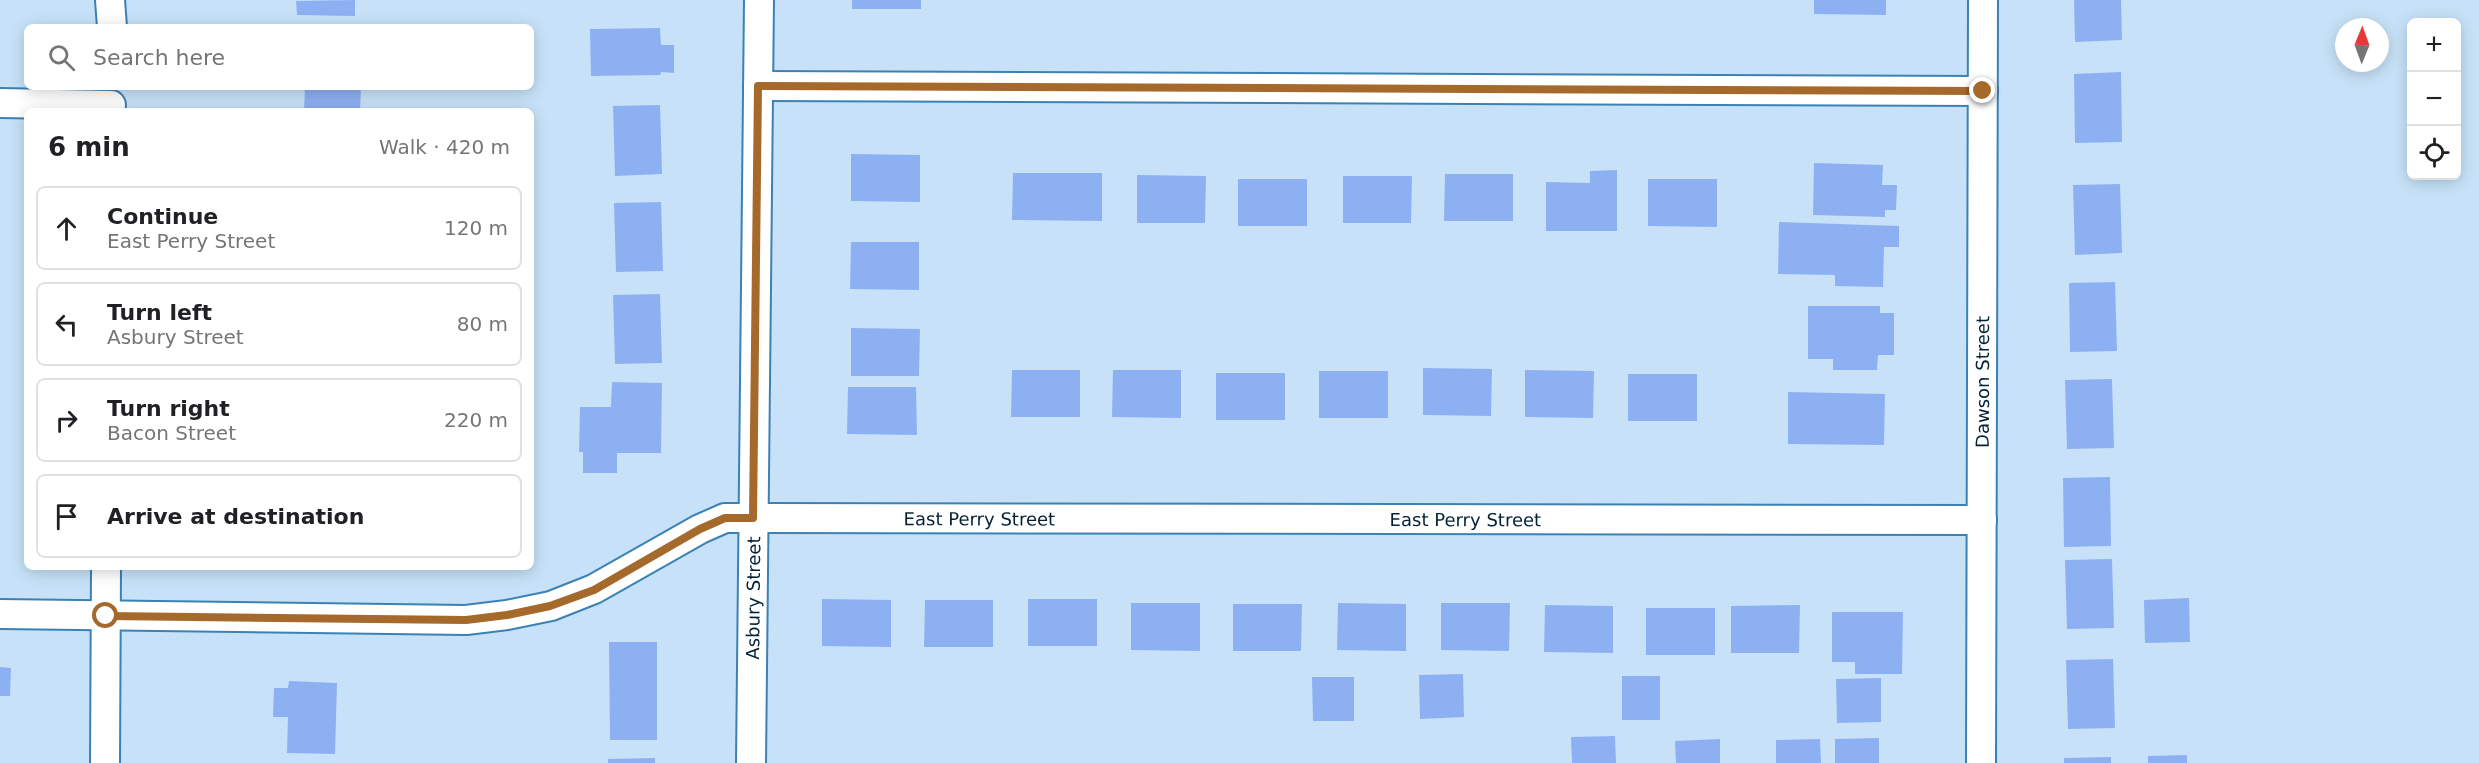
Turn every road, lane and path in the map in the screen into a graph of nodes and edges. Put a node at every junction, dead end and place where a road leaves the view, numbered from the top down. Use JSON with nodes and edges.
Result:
{"nodes":[{"id":1,"x":111,"y":0,"type":"edge"},
{"id":2,"x":759,"y":0,"type":"edge"},
{"id":3,"x":1983,"y":0,"type":"edge"},
{"id":4,"x":112,"y":24,"type":"edge"},
{"id":5,"x":758,"y":86,"type":"junction"},
{"id":6,"x":1983,"y":91,"type":"junction"},
{"id":7,"x":111,"y":101,"type":"edge"},
{"id":8,"x":0,"y":103,"type":"edge"},
{"id":9,"x":753,"y":518,"type":"junction"},
{"id":10,"x":1982,"y":520,"type":"junction"},
{"id":11,"x":106,"y":570,"type":"edge"},
{"id":12,"x":0,"y":614,"type":"edge"},
{"id":13,"x":106,"y":616,"type":"junction"},
{"id":14,"x":105,"y":763,"type":"edge"},
{"id":15,"x":751,"y":763,"type":"edge"},
{"id":16,"x":1981,"y":763,"type":"edge"}],
"edges":[{"from":1,"to":4,"type":"street"},
{"from":2,"to":5,"type":"street","name":"Asbury Street"},
{"from":3,"to":6,"type":"street","name":"Dawson Street"},
{"from":5,"to":6,"type":"street"},
{"from":5,"to":9,"type":"street","name":"Asbury Street"},
{"from":6,"to":10,"type":"street","name":"Dawson Street"},
{"from":7,"to":8,"type":"street"},
{"from":9,"to":10,"type":"street","name":"East Perry Street"},
{"from":9,"to":13,"type":"street","name":"East Perry Street"},
{"from":9,"to":15,"type":"street","name":"Asbury Street"},
{"from":10,"to":16,"type":"street","name":"Dawson Street"},
{"from":11,"to":13,"type":"street"},
{"from":12,"to":13,"type":"street","name":"East Perry Street"},
{"from":13,"to":14,"type":"street"}]}
